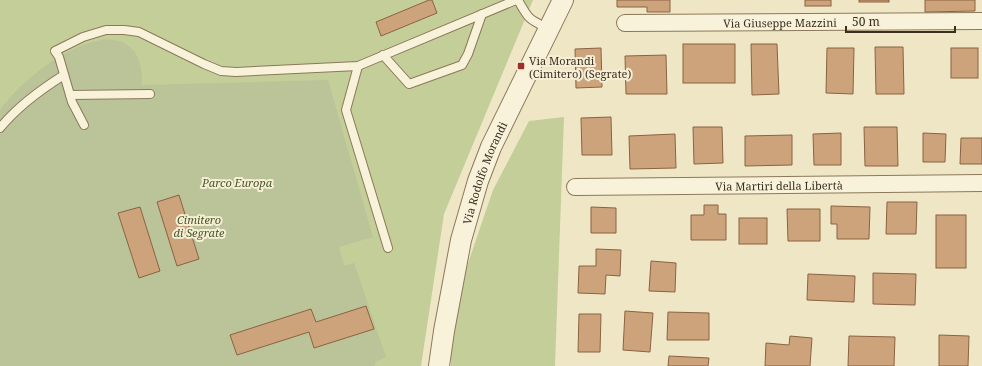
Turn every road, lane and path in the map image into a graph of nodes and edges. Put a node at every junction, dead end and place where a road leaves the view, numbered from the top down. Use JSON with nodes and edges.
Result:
{"nodes":[{"id":1,"x":517,"y":0,"type":"edge"},
{"id":2,"x":563,"y":0,"type":"edge"},
{"id":3,"x":482,"y":14,"type":"junction"},
{"id":4,"x":982,"y":21,"type":"edge"},
{"id":5,"x":625,"y":23,"type":"dead end"},
{"id":6,"x":549,"y":29,"type":"junction"},
{"id":7,"x":383,"y":56,"type":"junction"},
{"id":8,"x":358,"y":66,"type":"junction"},
{"id":9,"x":64,"y":75,"type":"junction"},
{"id":10,"x":150,"y":94,"type":"dead end"},
{"id":11,"x":70,"y":95,"type":"junction"},
{"id":12,"x":84,"y":125,"type":"dead end"},
{"id":13,"x":0,"y":128,"type":"edge"},
{"id":14,"x":982,"y":183,"type":"edge"},
{"id":15,"x":575,"y":187,"type":"dead end"},
{"id":16,"x":388,"y":248,"type":"dead end"},
{"id":17,"x":441,"y":363,"type":"edge"}],
"edges":[{"from":1,"to":3,"type":"lane"},
{"from":1,"to":6,"type":"lane"},
{"from":2,"to":6,"type":"street","name":"Via Rodolfo Morandi"},
{"from":3,"to":7,"type":"lane"},
{"from":3,"to":7,"type":"lane"},
{"from":4,"to":5,"type":"street","name":"Via Giuseppe Mazzini"},
{"from":6,"to":17,"type":"street","name":"Via Rodolfo Morandi"},
{"from":7,"to":8,"type":"lane"},
{"from":8,"to":9,"type":"lane"},
{"from":8,"to":16,"type":"lane"},
{"from":9,"to":11,"type":"lane"},
{"from":9,"to":13,"type":"lane"},
{"from":10,"to":11,"type":"lane"},
{"from":11,"to":12,"type":"lane"},
{"from":14,"to":15,"type":"street","name":"Via Martiri della Libertà"}]}
